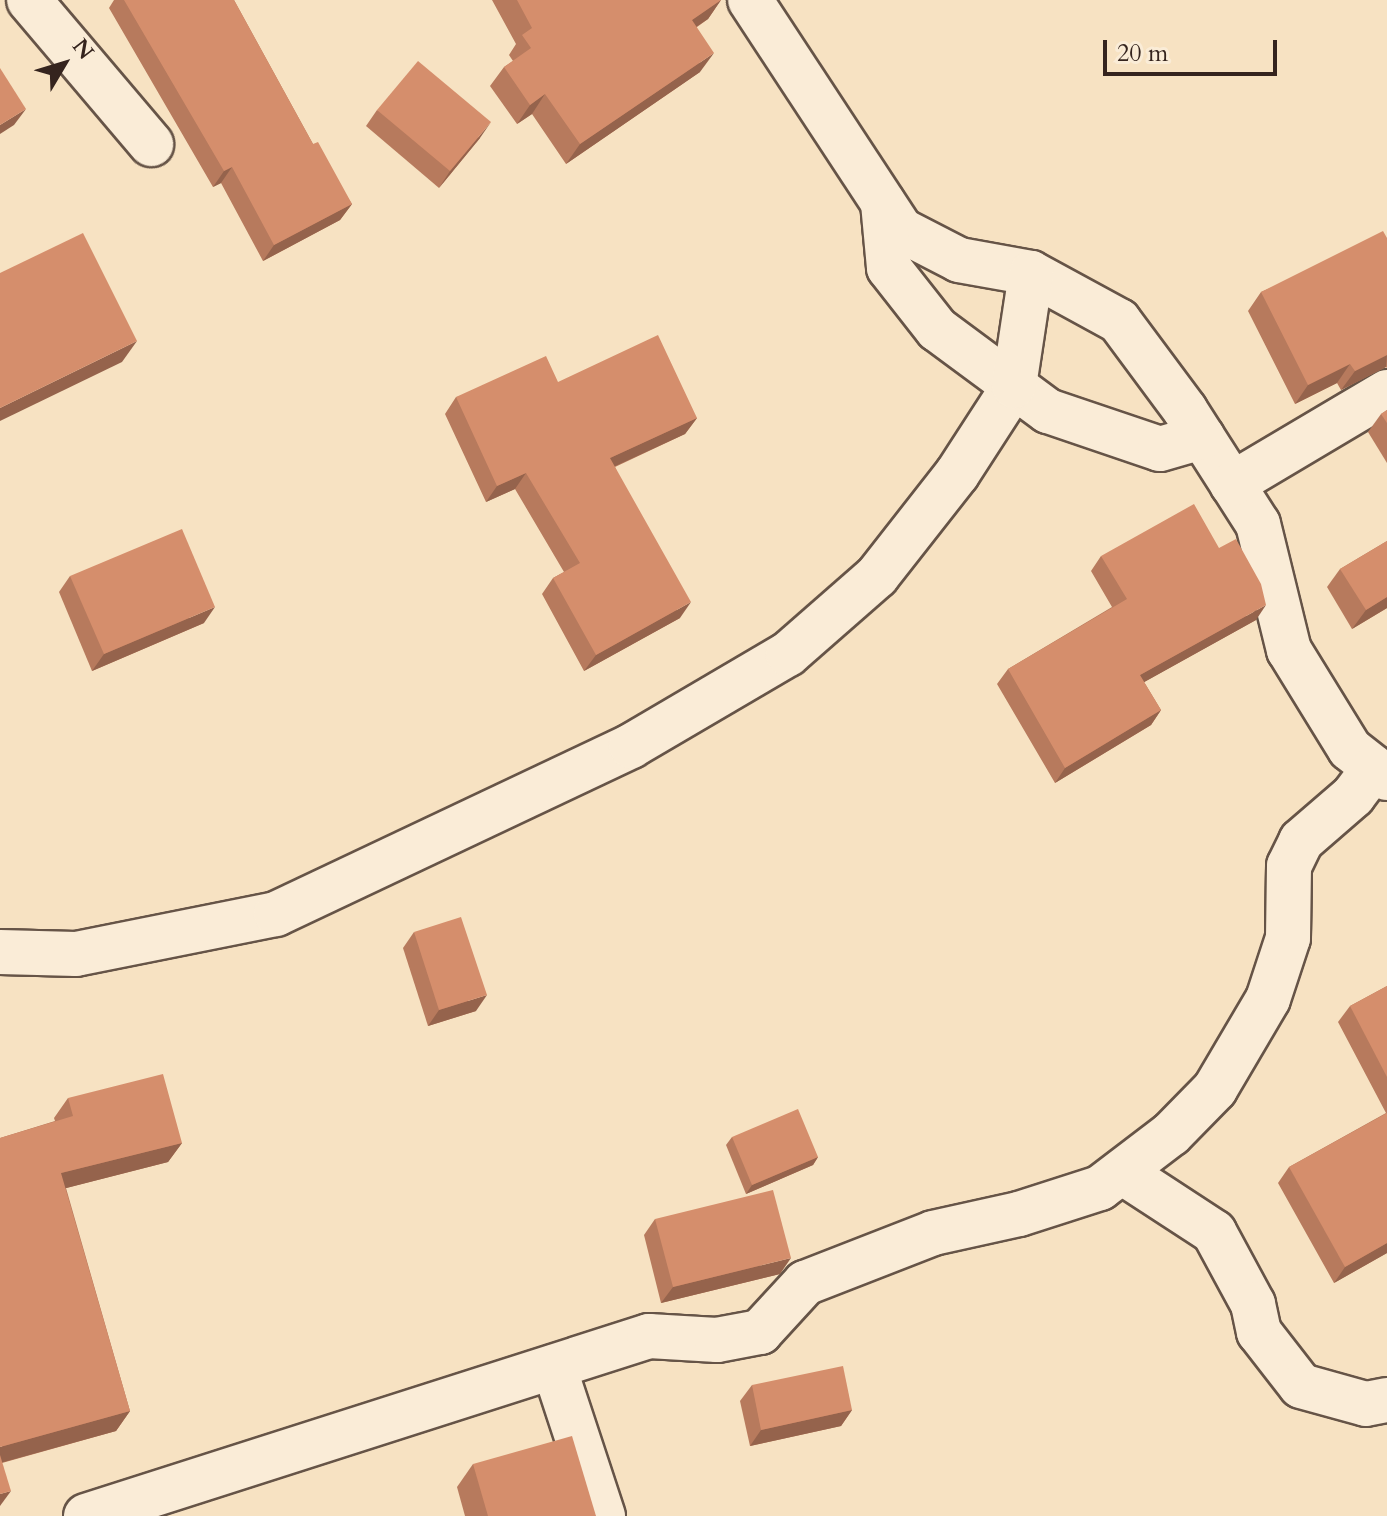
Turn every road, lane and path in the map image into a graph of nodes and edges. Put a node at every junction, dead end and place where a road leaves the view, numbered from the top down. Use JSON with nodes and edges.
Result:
{"nodes":[{"id":1,"x":29,"y":0,"type":"edge"},
{"id":2,"x":750,"y":0,"type":"edge"},
{"id":3,"x":151,"y":144,"type":"dead end"},
{"id":4,"x":883,"y":203,"type":"junction"},
{"id":5,"x":1031,"y":273,"type":"junction"},
{"id":6,"x":1014,"y":386,"type":"junction"},
{"id":7,"x":1387,"y":392,"type":"edge"},
{"id":8,"x":1202,"y":437,"type":"junction"},
{"id":9,"x":1232,"y":484,"type":"junction"},
{"id":10,"x":1381,"y":773,"type":"edge"},
{"id":11,"x":0,"y":952,"type":"edge"},
{"id":12,"x":1122,"y":1172,"type":"junction"},
{"id":13,"x":554,"y":1367,"type":"junction"},
{"id":14,"x":1387,"y":1400,"type":"edge"},
{"id":15,"x":86,"y":1516,"type":"edge"},
{"id":16,"x":603,"y":1516,"type":"edge"}],
"edges":[{"from":1,"to":3,"type":"street"},
{"from":2,"to":4,"type":"street"},
{"from":4,"to":5,"type":"street"},
{"from":4,"to":6,"type":"street"},
{"from":5,"to":6,"type":"street"},
{"from":5,"to":8,"type":"street"},
{"from":6,"to":8,"type":"street"},
{"from":6,"to":11,"type":"street"},
{"from":7,"to":9,"type":"street"},
{"from":8,"to":9,"type":"street"},
{"from":9,"to":10,"type":"street"},
{"from":10,"to":12,"type":"street"},
{"from":12,"to":13,"type":"street"},
{"from":12,"to":14,"type":"street"},
{"from":13,"to":15,"type":"street"},
{"from":13,"to":16,"type":"street"}]}
